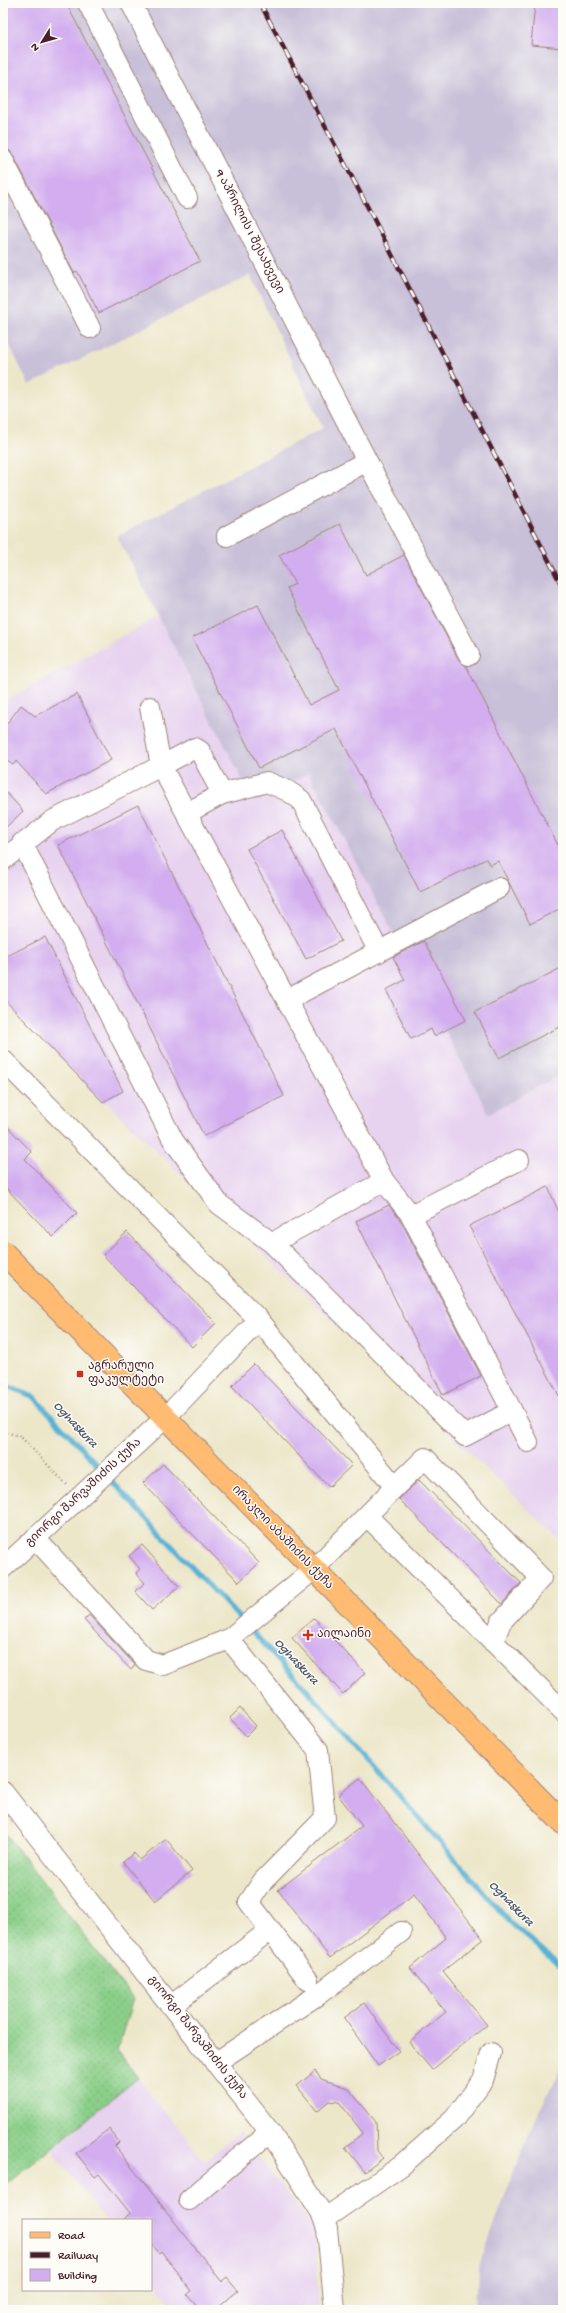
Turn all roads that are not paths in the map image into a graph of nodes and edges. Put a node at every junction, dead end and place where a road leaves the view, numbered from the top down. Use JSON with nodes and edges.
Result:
{"nodes":[{"id":1,"x":88,"y":3,"type":"edge"},
{"id":2,"x":131,"y":3,"type":"edge"},
{"id":3,"x":3,"y":160,"type":"edge"},
{"id":4,"x":188,"y":198,"type":"dead end"},
{"id":5,"x":90,"y":328,"type":"dead end"},
{"id":6,"x":367,"y":462,"type":"junction"},
{"id":7,"x":227,"y":536,"type":"dead end"},
{"id":8,"x":469,"y":655,"type":"dead end"},
{"id":9,"x":150,"y":708,"type":"dead end"},
{"id":10,"x":161,"y":766,"type":"junction"},
{"id":11,"x":222,"y":794,"type":"junction"},
{"id":12,"x":187,"y":813,"type":"junction"},
{"id":13,"x":22,"y":843,"type":"junction"},
{"id":14,"x":3,"y":860,"type":"edge"},
{"id":15,"x":499,"y":888,"type":"dead end"},
{"id":16,"x":379,"y":952,"type":"junction"},
{"id":17,"x":287,"y":1000,"type":"junction"},
{"id":18,"x":3,"y":1060,"type":"edge"},
{"id":19,"x":519,"y":1160,"type":"dead end"},
{"id":20,"x":384,"y":1181,"type":"junction"},
{"id":21,"x":411,"y":1214,"type":"junction"},
{"id":22,"x":272,"y":1243,"type":"junction"},
{"id":23,"x":3,"y":1252,"type":"edge"},
{"id":24,"x":259,"y":1320,"type":"junction"},
{"id":25,"x":512,"y":1410,"type":"junction"},
{"id":26,"x":165,"y":1418,"type":"junction"},
{"id":27,"x":528,"y":1442,"type":"dead end"},
{"id":28,"x":395,"y":1487,"type":"junction"},
{"id":29,"x":367,"y":1516,"type":"junction"},
{"id":30,"x":35,"y":1538,"type":"junction"},
{"id":31,"x":3,"y":1568,"type":"edge"},
{"id":32,"x":313,"y":1570,"type":"junction"},
{"id":33,"x":229,"y":1639,"type":"junction"},
{"id":34,"x":493,"y":1642,"type":"junction"},
{"id":35,"x":563,"y":1711,"type":"edge"},
{"id":36,"x":3,"y":1792,"type":"edge"},
{"id":37,"x":563,"y":1823,"type":"edge"},
{"id":38,"x":270,"y":1930,"type":"junction"},
{"id":39,"x":401,"y":1932,"type":"dead end"},
{"id":40,"x":308,"y":1980,"type":"dead end"},
{"id":41,"x":172,"y":2005,"type":"junction"},
{"id":42,"x":491,"y":2052,"type":"dead end"},
{"id":43,"x":215,"y":2063,"type":"junction"},
{"id":44,"x":270,"y":2132,"type":"junction"},
{"id":45,"x":189,"y":2200,"type":"dead end"},
{"id":46,"x":324,"y":2219,"type":"junction"},
{"id":47,"x":335,"y":2310,"type":"edge"}],
"edges":[{"from":1,"to":4,"type":"street"},
{"from":2,"to":6,"type":"street","name":"9 აპრილის I შესახვევი"},
{"from":3,"to":5,"type":"street"},
{"from":6,"to":7,"type":"street"},
{"from":6,"to":8,"type":"street","name":"9 აპრილის I შესახვევი"},
{"from":9,"to":10,"type":"street"},
{"from":10,"to":11,"type":"street"},
{"from":10,"to":12,"type":"street"},
{"from":10,"to":13,"type":"street"},
{"from":11,"to":12,"type":"street"},
{"from":11,"to":16,"type":"street"},
{"from":12,"to":17,"type":"street"},
{"from":13,"to":14,"type":"street"},
{"from":13,"to":22,"type":"street"},
{"from":15,"to":16,"type":"street"},
{"from":16,"to":17,"type":"street"},
{"from":17,"to":20,"type":"street"},
{"from":18,"to":24,"type":"street"},
{"from":19,"to":21,"type":"street"},
{"from":20,"to":21,"type":"street"},
{"from":20,"to":22,"type":"street"},
{"from":21,"to":25,"type":"street"},
{"from":22,"to":25,"type":"street"},
{"from":23,"to":26,"type":"main road","name":"ირაკლი აბაშიძის ქუჩა"},
{"from":24,"to":26,"type":"street","name":"გიორგი შარვაშიძის ქუჩა"},
{"from":24,"to":28,"type":"street"},
{"from":25,"to":27,"type":"street"},
{"from":26,"to":30,"type":"street","name":"გიორგი შარვაშიძის ქუჩა"},
{"from":26,"to":32,"type":"main road","name":"ირაკლი აბაშიძის ქუჩა"},
{"from":28,"to":29,"type":"street"},
{"from":28,"to":34,"type":"street"},
{"from":29,"to":32,"type":"street"},
{"from":29,"to":34,"type":"street"},
{"from":30,"to":31,"type":"street","name":"გიორგი შარვაშიძის ქუჩა"},
{"from":30,"to":33,"type":"street"},
{"from":32,"to":33,"type":"street"},
{"from":32,"to":37,"type":"main road","name":"ირაკლი აბაშიძის ქუჩა"},
{"from":33,"to":38,"type":"street"},
{"from":34,"to":35,"type":"street"},
{"from":36,"to":41,"type":"street","name":"გიორგი შარვაშიძის ქუჩა"},
{"from":38,"to":40,"type":"street"},
{"from":38,"to":41,"type":"street"},
{"from":39,"to":43,"type":"street"},
{"from":41,"to":43,"type":"street","name":"გიორგი შარვაშიძის ქუჩა"},
{"from":42,"to":46,"type":"street"},
{"from":43,"to":44,"type":"street","name":"გიორგი შარვაშიძის ქუჩა"},
{"from":44,"to":45,"type":"street"},
{"from":44,"to":46,"type":"street","name":"გიორგი შარვაშიძის ქუჩა"},
{"from":46,"to":47,"type":"street","name":"გიორგი შარვაშიძის ქუჩა"}]}
